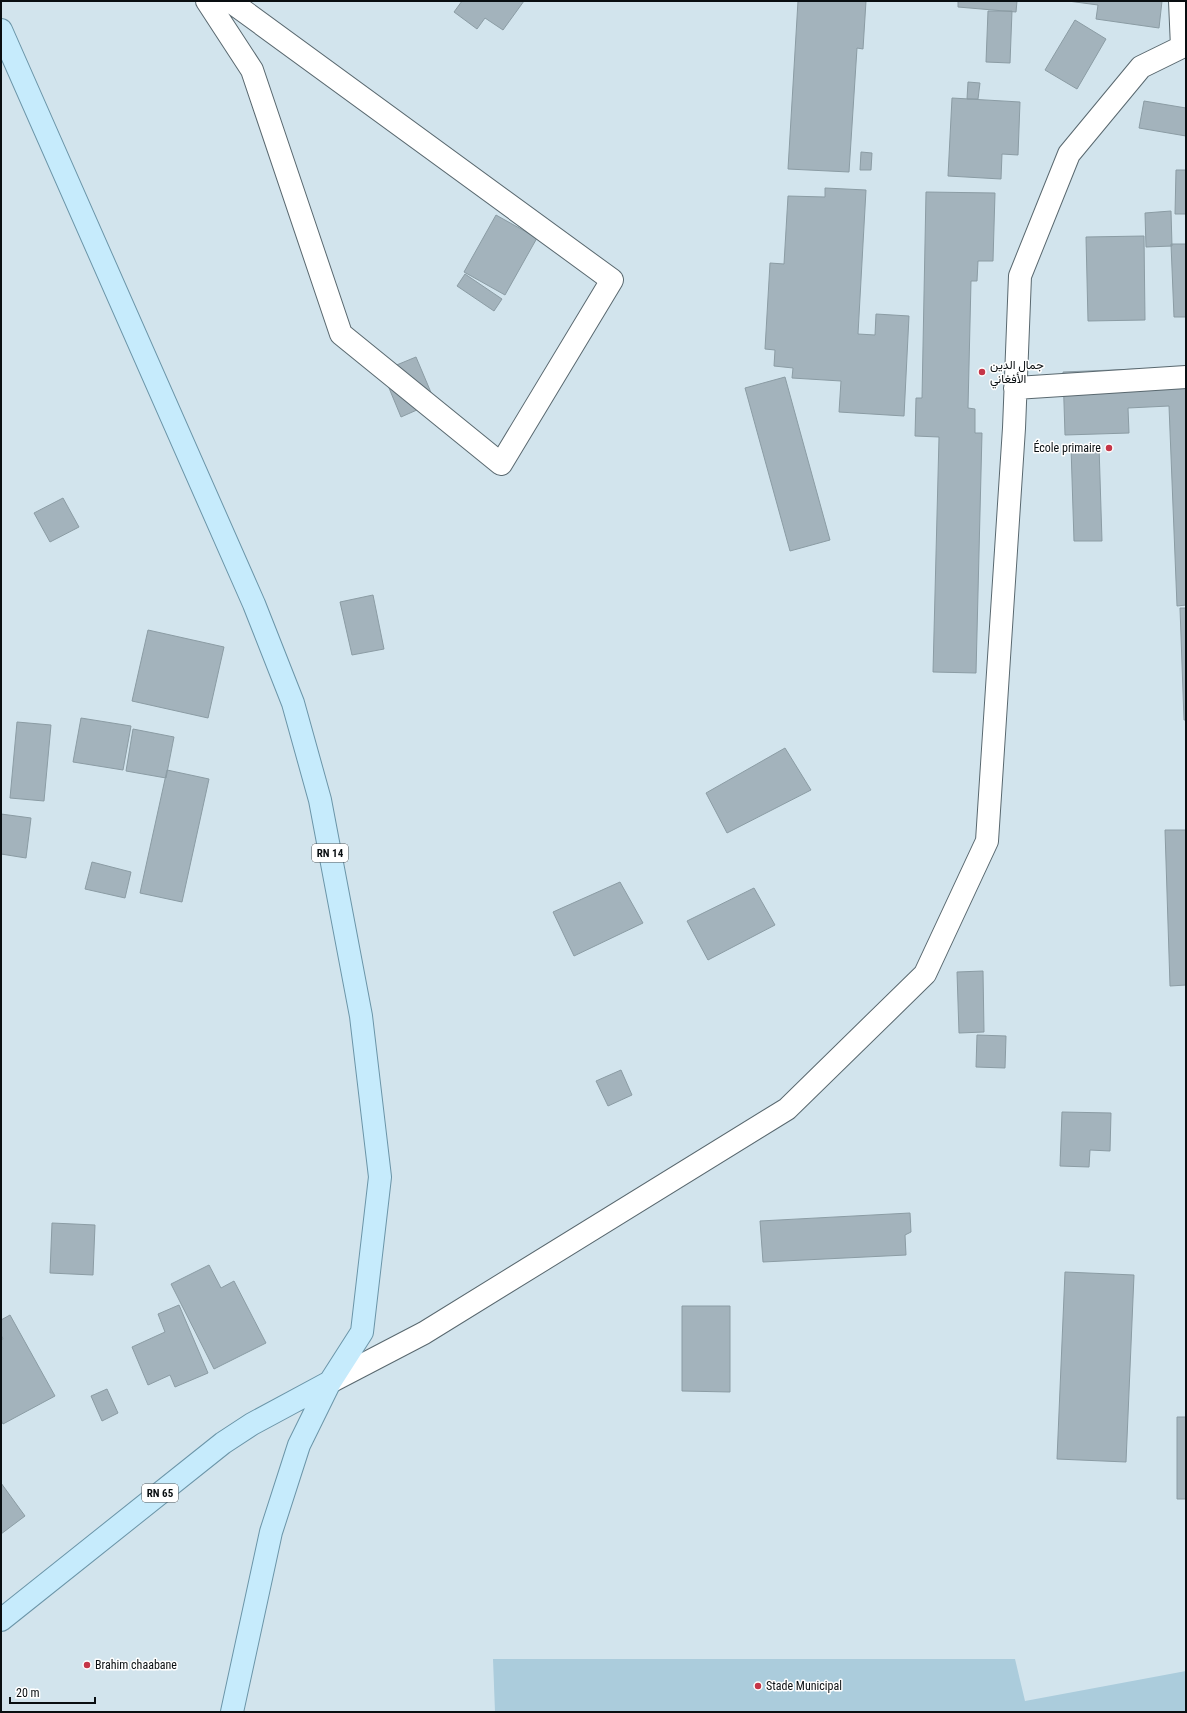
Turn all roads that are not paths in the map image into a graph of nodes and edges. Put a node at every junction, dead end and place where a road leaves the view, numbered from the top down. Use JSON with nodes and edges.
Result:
{"nodes":[{"id":1,"x":207,"y":1,"type":"edge"},
{"id":2,"x":230,"y":1,"type":"edge"},
{"id":3,"x":1180,"y":1,"type":"edge"},
{"id":4,"x":1,"y":30,"type":"edge"},
{"id":5,"x":1184,"y":46,"type":"edge"},
{"id":6,"x":1186,"y":377,"type":"edge"},
{"id":7,"x":1015,"y":388,"type":"junction"},
{"id":8,"x":330,"y":1382,"type":"junction"},
{"id":9,"x":1,"y":1620,"type":"edge"},
{"id":10,"x":232,"y":1712,"type":"edge"}],
"edges":[{"from":1,"to":2,"type":"street"},
{"from":3,"to":5,"type":"street"},
{"from":4,"to":8,"type":"main road","number":"RN 14"},
{"from":5,"to":7,"type":"street"},
{"from":6,"to":7,"type":"street"},
{"from":7,"to":8,"type":"street"},
{"from":8,"to":9,"type":"main road","number":"RN 65"},
{"from":8,"to":10,"type":"main road","number":"RN 14"}]}
